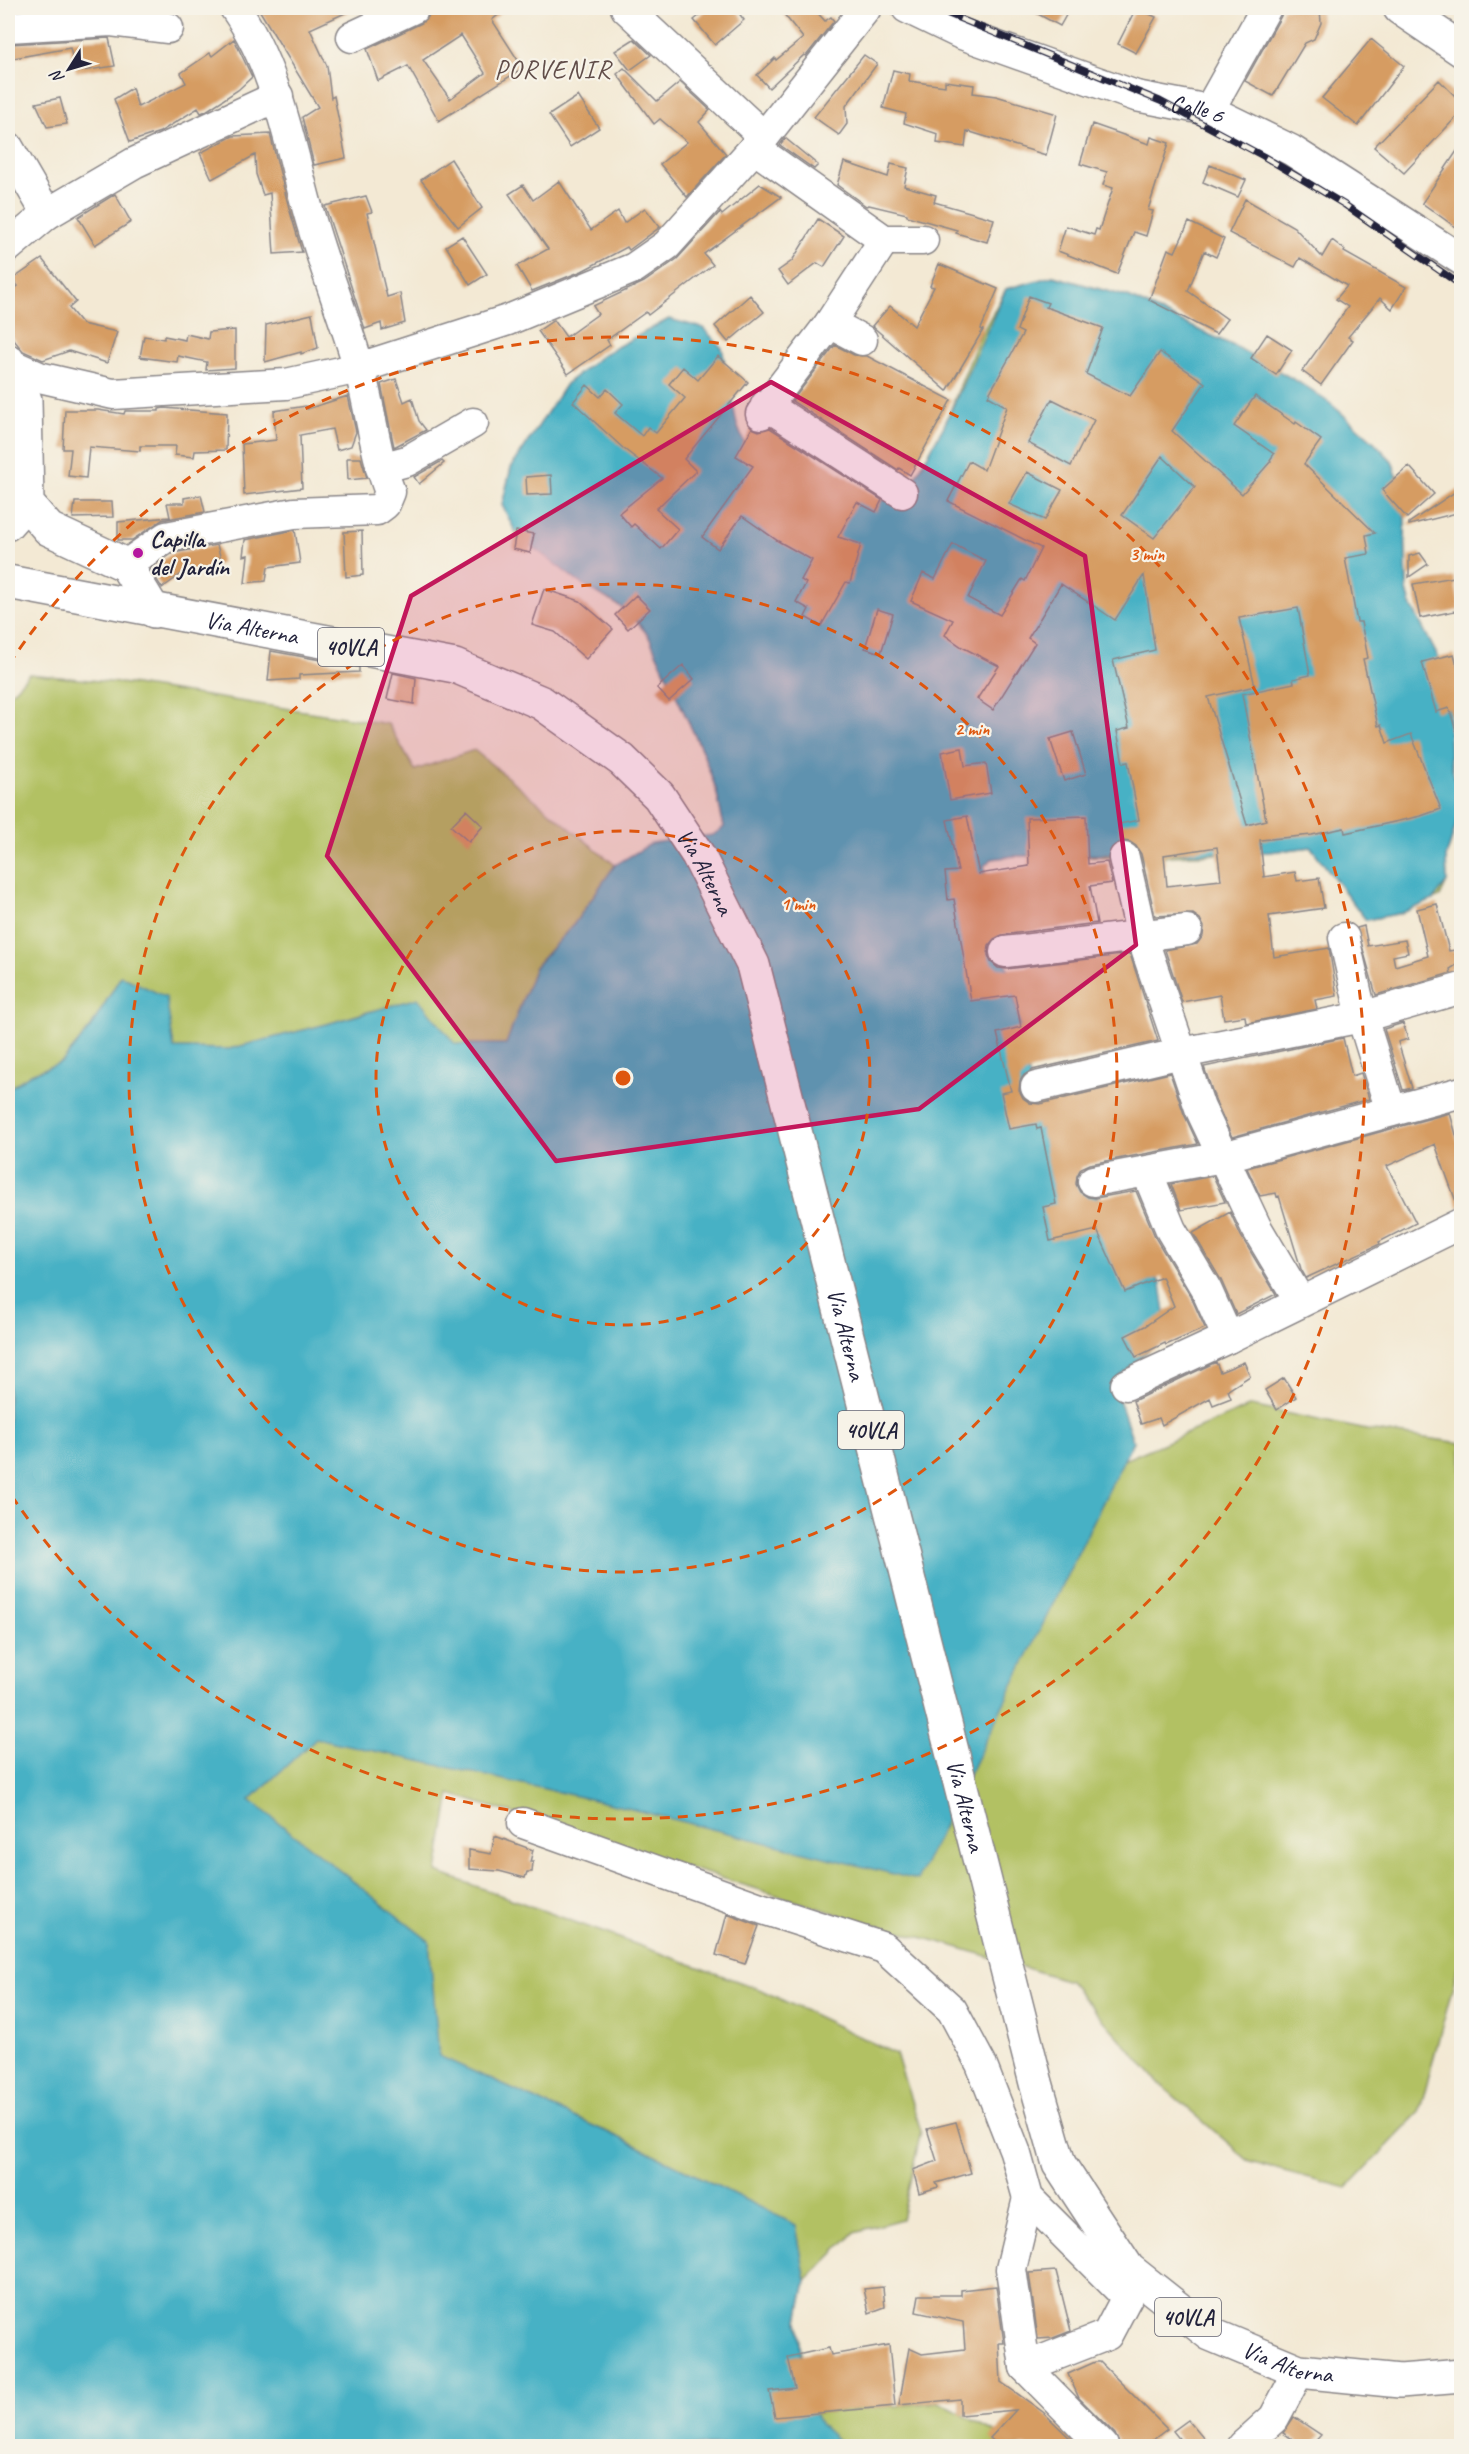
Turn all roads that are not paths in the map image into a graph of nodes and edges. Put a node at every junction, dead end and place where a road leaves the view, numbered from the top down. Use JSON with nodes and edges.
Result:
{"nodes":[{"id":1,"x":235,"y":8,"type":"edge"},
{"id":2,"x":414,"y":8,"type":"edge"},
{"id":3,"x":626,"y":8,"type":"edge"},
{"id":4,"x":866,"y":8,"type":"edge"},
{"id":5,"x":907,"y":8,"type":"edge"},
{"id":6,"x":1266,"y":8,"type":"edge"},
{"id":7,"x":1408,"y":12,"type":"edge"},
{"id":8,"x":8,"y":27,"type":"edge"},
{"id":9,"x":168,"y":28,"type":"dead end"},
{"id":10,"x":352,"y":37,"type":"dead end"},
{"id":11,"x":1461,"y":50,"type":"edge"},
{"id":12,"x":278,"y":96,"type":"junction"},
{"id":13,"x":1209,"y":111,"type":"junction"},
{"id":14,"x":759,"y":142,"type":"junction"},
{"id":15,"x":8,"y":147,"type":"edge"},
{"id":16,"x":47,"y":214,"type":"junction"},
{"id":17,"x":884,"y":240,"type":"junction"},
{"id":18,"x":922,"y":240,"type":"dead end"},
{"id":19,"x":8,"y":247,"type":"edge"},
{"id":20,"x":1461,"y":260,"type":"edge"},
{"id":21,"x":830,"y":323,"type":"junction"},
{"id":22,"x":862,"y":340,"type":"dead end"},
{"id":23,"x":9,"y":363,"type":"edge"},
{"id":24,"x":359,"y":368,"type":"junction"},
{"id":25,"x":473,"y":423,"type":"dead end"},
{"id":26,"x":381,"y":468,"type":"junction"},
{"id":27,"x":902,"y":493,"type":"dead end"},
{"id":28,"x":17,"y":515,"type":"edge"},
{"id":29,"x":126,"y":565,"type":"junction"},
{"id":30,"x":8,"y":582,"type":"edge"},
{"id":31,"x":154,"y":611,"type":"junction"},
{"id":32,"x":1124,"y":858,"type":"dead end"},
{"id":33,"x":1187,"y":930,"type":"dead end"},
{"id":34,"x":1142,"y":937,"type":"junction"},
{"id":35,"x":1344,"y":938,"type":"dead end"},
{"id":36,"x":1005,"y":952,"type":"dead end"},
{"id":37,"x":1461,"y":988,"type":"edge"},
{"id":38,"x":1362,"y":1017,"type":"junction"},
{"id":39,"x":1182,"y":1053,"type":"junction"},
{"id":40,"x":1036,"y":1087,"type":"dead end"},
{"id":41,"x":1461,"y":1092,"type":"edge"},
{"id":42,"x":1391,"y":1111,"type":"junction"},
{"id":43,"x":1223,"y":1157,"type":"junction"},
{"id":44,"x":1147,"y":1172,"type":"junction"},
{"id":45,"x":1093,"y":1181,"type":"dead end"},
{"id":46,"x":1461,"y":1223,"type":"edge"},
{"id":47,"x":1300,"y":1301,"type":"junction"},
{"id":48,"x":1228,"y":1338,"type":"junction"},
{"id":49,"x":1126,"y":1385,"type":"dead end"},
{"id":50,"x":523,"y":1823,"type":"dead end"},
{"id":51,"x":1028,"y":2198,"type":"junction"},
{"id":52,"x":1127,"y":2283,"type":"junction"},
{"id":53,"x":1026,"y":2367,"type":"junction"},
{"id":54,"x":1299,"y":2371,"type":"junction"},
{"id":55,"x":1461,"y":2376,"type":"edge"},
{"id":56,"x":1104,"y":2446,"type":"edge"},
{"id":57,"x":1243,"y":2446,"type":"edge"}],
"edges":[{"from":1,"to":12,"type":"street"},
{"from":2,"to":10,"type":"street"},
{"from":3,"to":14,"type":"street"},
{"from":4,"to":14,"type":"street"},
{"from":5,"to":13,"type":"street","name":"Calle 6"},
{"from":6,"to":13,"type":"street"},
{"from":7,"to":11,"type":"main road"},
{"from":8,"to":9,"type":"street"},
{"from":12,"to":16,"type":"street"},
{"from":12,"to":24,"type":"street"},
{"from":13,"to":20,"type":"street","name":"Calle 6"},
{"from":14,"to":17,"type":"street"},
{"from":14,"to":24,"type":"street"},
{"from":15,"to":16,"type":"street"},
{"from":16,"to":19,"type":"street"},
{"from":17,"to":18,"type":"street"},
{"from":17,"to":21,"type":"street"},
{"from":21,"to":22,"type":"street"},
{"from":21,"to":27,"type":"street"},
{"from":23,"to":24,"type":"street"},
{"from":23,"to":28,"type":"main road"},
{"from":24,"to":26,"type":"street"},
{"from":25,"to":26,"type":"street"},
{"from":26,"to":29,"type":"street"},
{"from":28,"to":29,"type":"main road"},
{"from":29,"to":31,"type":"main road"},
{"from":30,"to":31,"type":"main road","name":"Via Alterna","number":"40VLA"},
{"from":31,"to":52,"type":"main road","name":"Via Alterna","number":"40VLA"},
{"from":32,"to":34,"type":"street"},
{"from":33,"to":34,"type":"street"},
{"from":34,"to":36,"type":"street"},
{"from":34,"to":39,"type":"street"},
{"from":35,"to":38,"type":"street"},
{"from":37,"to":38,"type":"street"},
{"from":38,"to":39,"type":"street"},
{"from":38,"to":42,"type":"street"},
{"from":39,"to":40,"type":"street"},
{"from":39,"to":43,"type":"street"},
{"from":41,"to":42,"type":"street"},
{"from":42,"to":43,"type":"street"},
{"from":43,"to":44,"type":"street"},
{"from":43,"to":47,"type":"street"},
{"from":44,"to":45,"type":"street"},
{"from":44,"to":48,"type":"street"},
{"from":46,"to":47,"type":"street"},
{"from":47,"to":48,"type":"street"},
{"from":48,"to":49,"type":"street"},
{"from":50,"to":51,"type":"street"},
{"from":51,"to":52,"type":"street"},
{"from":51,"to":53,"type":"street"},
{"from":52,"to":53,"type":"street"},
{"from":52,"to":54,"type":"main road","name":"Via Alterna","number":"40VLA"},
{"from":53,"to":56,"type":"street"},
{"from":54,"to":55,"type":"main road","name":"Via Alterna","number":"40VLA"},
{"from":54,"to":57,"type":"street"}]}
